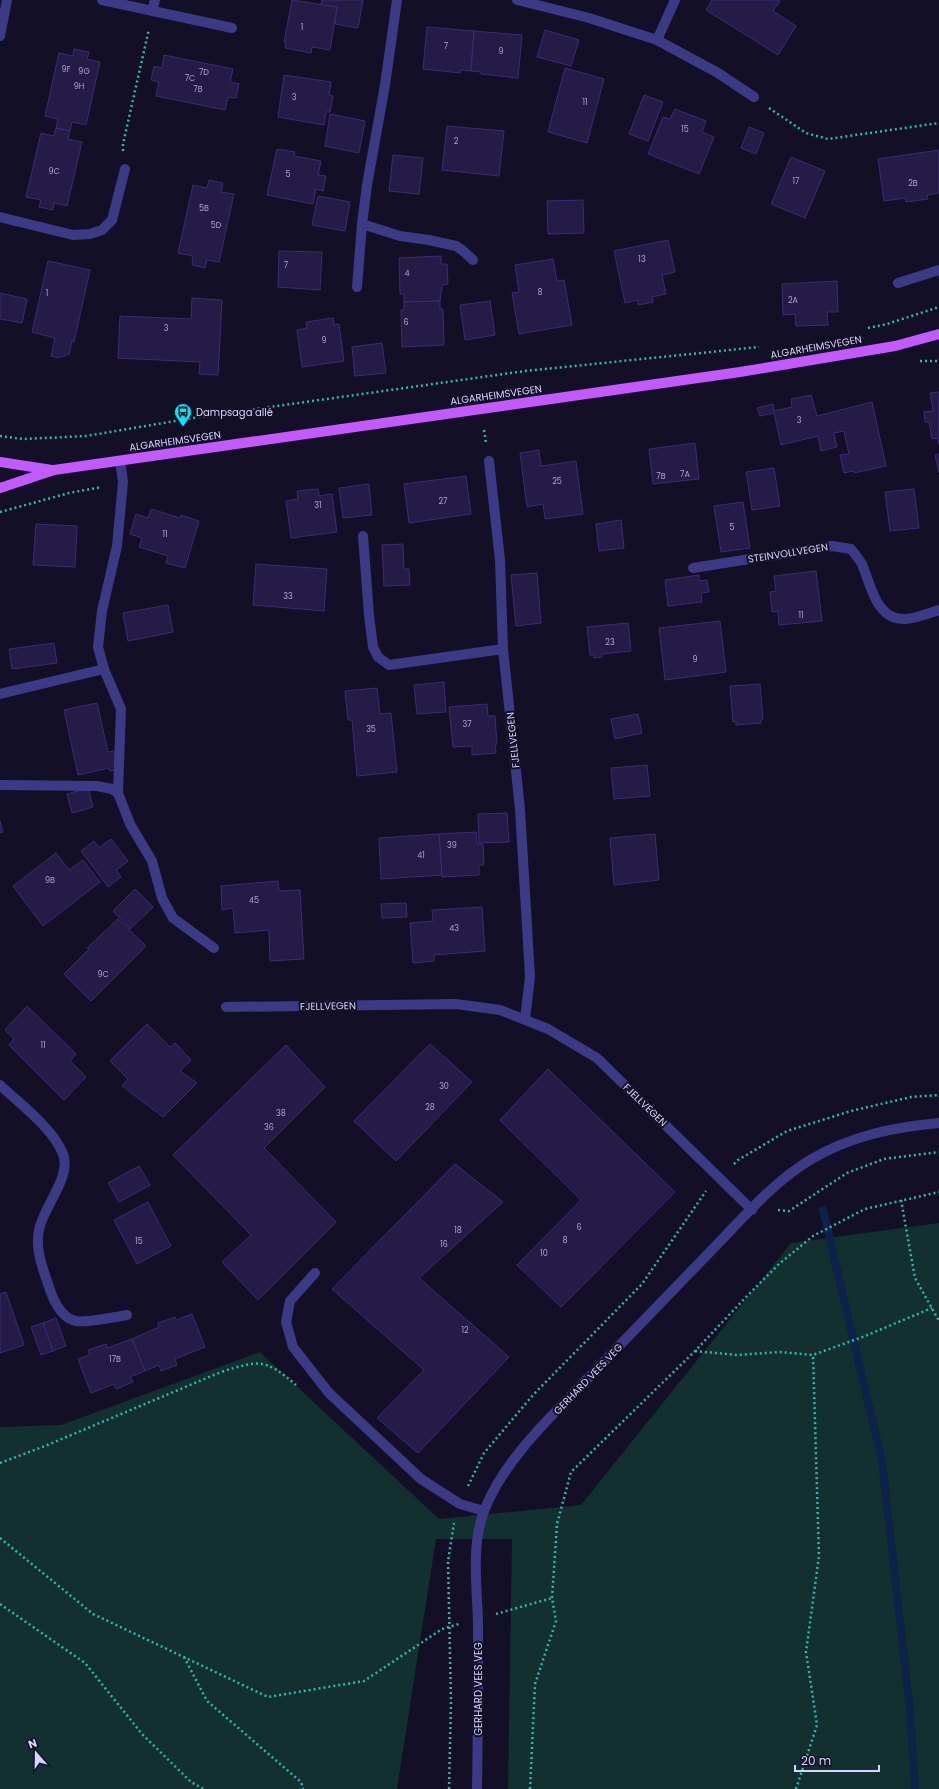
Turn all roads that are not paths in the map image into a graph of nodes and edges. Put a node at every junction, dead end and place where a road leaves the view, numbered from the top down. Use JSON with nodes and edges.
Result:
{"nodes":[{"id":1,"x":7,"y":0,"type":"edge"},
{"id":2,"x":102,"y":0,"type":"edge"},
{"id":3,"x":155,"y":0,"type":"edge"},
{"id":4,"x":397,"y":0,"type":"edge"},
{"id":5,"x":517,"y":0,"type":"edge"},
{"id":6,"x":675,"y":0,"type":"edge"},
{"id":7,"x":152,"y":11,"type":"junction"},
{"id":8,"x":232,"y":28,"type":"dead end"},
{"id":9,"x":0,"y":36,"type":"edge"},
{"id":10,"x":658,"y":40,"type":"junction"},
{"id":11,"x":754,"y":97,"type":"road end"},
{"id":12,"x":124,"y":169,"type":"road end"},
{"id":13,"x":0,"y":217,"type":"edge"},
{"id":14,"x":362,"y":224,"type":"junction"},
{"id":15,"x":473,"y":260,"type":"dead end"},
{"id":16,"x":939,"y":270,"type":"edge"},
{"id":17,"x":898,"y":283,"type":"dead end"},
{"id":18,"x":357,"y":287,"type":"dead end"},
{"id":19,"x":939,"y":334,"type":"edge"},
{"id":20,"x":120,"y":461,"type":"junction"},
{"id":21,"x":489,"y":461,"type":"dead end"},
{"id":22,"x":0,"y":462,"type":"edge"},
{"id":23,"x":54,"y":470,"type":"junction"},
{"id":24,"x":0,"y":488,"type":"edge"},
{"id":25,"x":362,"y":536,"type":"dead end"},
{"id":26,"x":692,"y":568,"type":"dead end"},
{"id":27,"x":939,"y":610,"type":"edge"},
{"id":28,"x":503,"y":649,"type":"junction"},
{"id":29,"x":104,"y":670,"type":"junction"},
{"id":30,"x":0,"y":694,"type":"edge"},
{"id":31,"x":0,"y":785,"type":"edge"},
{"id":32,"x":118,"y":793,"type":"junction"},
{"id":33,"x":214,"y":948,"type":"dead end"},
{"id":34,"x":226,"y":1007,"type":"dead end"},
{"id":35,"x":525,"y":1020,"type":"junction"},
{"id":36,"x":0,"y":1085,"type":"edge"},
{"id":37,"x":939,"y":1123,"type":"edge"},
{"id":38,"x":752,"y":1210,"type":"junction"},
{"id":39,"x":315,"y":1273,"type":"dead end"},
{"id":40,"x":127,"y":1315,"type":"dead end"},
{"id":41,"x":484,"y":1511,"type":"junction"},
{"id":42,"x":478,"y":1789,"type":"edge"}],
"edges":[{"from":1,"to":9,"type":"street"},
{"from":2,"to":7,"type":"street"},
{"from":3,"to":7,"type":"street"},
{"from":4,"to":14,"type":"street"},
{"from":5,"to":10,"type":"street"},
{"from":6,"to":10,"type":"street"},
{"from":7,"to":8,"type":"street"},
{"from":10,"to":11,"type":"street"},
{"from":12,"to":13,"type":"street"},
{"from":14,"to":15,"type":"street"},
{"from":14,"to":18,"type":"street"},
{"from":16,"to":17,"type":"street"},
{"from":19,"to":20,"type":"main road","name":"ALGARHEIMSVEGEN"},
{"from":20,"to":23,"type":"main road","name":"ALGARHEIMSVEGEN"},
{"from":20,"to":29,"type":"street"},
{"from":21,"to":28,"type":"street","name":"FJELLVEGEN"},
{"from":22,"to":23,"type":"main road","name":"ALGARHEIMSVEGEN"},
{"from":23,"to":24,"type":"main road","name":"ALGARHEIMSVEGEN"},
{"from":25,"to":28,"type":"street"},
{"from":26,"to":27,"type":"street","name":"STEINVOLLVEGEN"},
{"from":28,"to":35,"type":"street","name":"FJELLVEGEN"},
{"from":29,"to":30,"type":"street"},
{"from":29,"to":32,"type":"street"},
{"from":31,"to":32,"type":"street"},
{"from":32,"to":33,"type":"street"},
{"from":34,"to":35,"type":"street","name":"FJELLVEGEN"},
{"from":35,"to":38,"type":"street","name":"FJELLVEGEN"},
{"from":36,"to":40,"type":"street"},
{"from":37,"to":38,"type":"street","name":"GERHARD VEES VEG"},
{"from":38,"to":41,"type":"street","name":"GERHARD VEES VEG"},
{"from":39,"to":41,"type":"street"},
{"from":41,"to":42,"type":"street","name":"GERHARD VEES VEG"}]}
